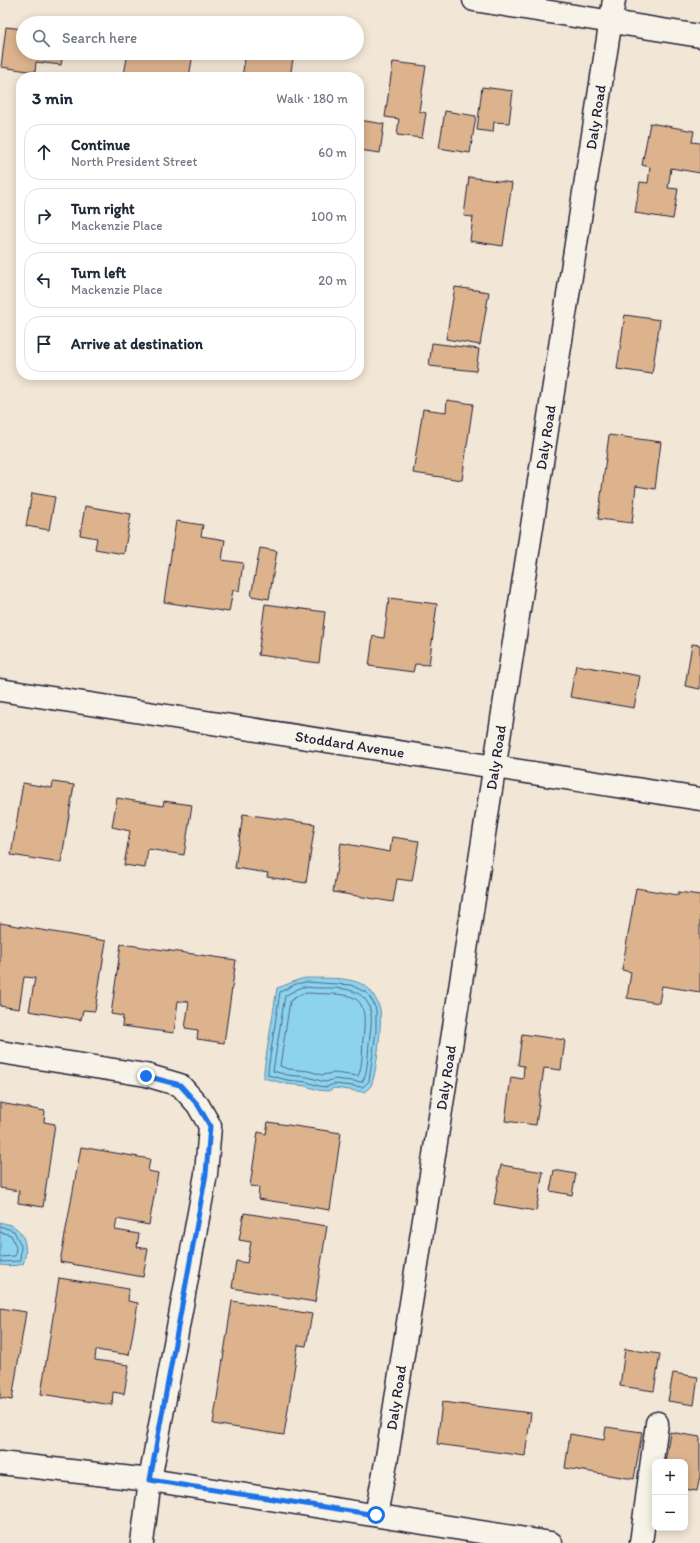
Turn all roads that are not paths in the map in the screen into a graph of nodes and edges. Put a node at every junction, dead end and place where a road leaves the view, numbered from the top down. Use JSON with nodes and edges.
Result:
{"nodes":[{"id":1,"x":474,"y":0,"type":"edge"},
{"id":2,"x":614,"y":0,"type":"edge"},
{"id":3,"x":611,"y":22,"type":"junction"},
{"id":4,"x":700,"y":36,"type":"edge"},
{"id":5,"x":0,"y":690,"type":"edge"},
{"id":6,"x":495,"y":767,"type":"junction"},
{"id":7,"x":700,"y":799,"type":"edge"},
{"id":8,"x":0,"y":1052,"type":"edge"},
{"id":9,"x":657,"y":1423,"type":"dead end"},
{"id":10,"x":0,"y":1463,"type":"edge"},
{"id":11,"x":150,"y":1480,"type":"junction"},
{"id":12,"x":376,"y":1515,"type":"junction"},
{"id":13,"x":142,"y":1543,"type":"edge"},
{"id":14,"x":551,"y":1543,"type":"edge"},
{"id":15,"x":641,"y":1543,"type":"edge"}],
"edges":[{"from":1,"to":3,"type":"street"},
{"from":2,"to":3,"type":"street","name":"Daly Road"},
{"from":3,"to":4,"type":"street"},
{"from":3,"to":6,"type":"street","name":"Daly Road"},
{"from":5,"to":6,"type":"street","name":"Stoddard Avenue"},
{"from":6,"to":7,"type":"street","name":"Stoddard Avenue"},
{"from":6,"to":12,"type":"street","name":"Daly Road"},
{"from":8,"to":11,"type":"street"},
{"from":9,"to":15,"type":"street"},
{"from":10,"to":11,"type":"street"},
{"from":11,"to":12,"type":"street"},
{"from":11,"to":13,"type":"street"},
{"from":12,"to":14,"type":"street"}]}
